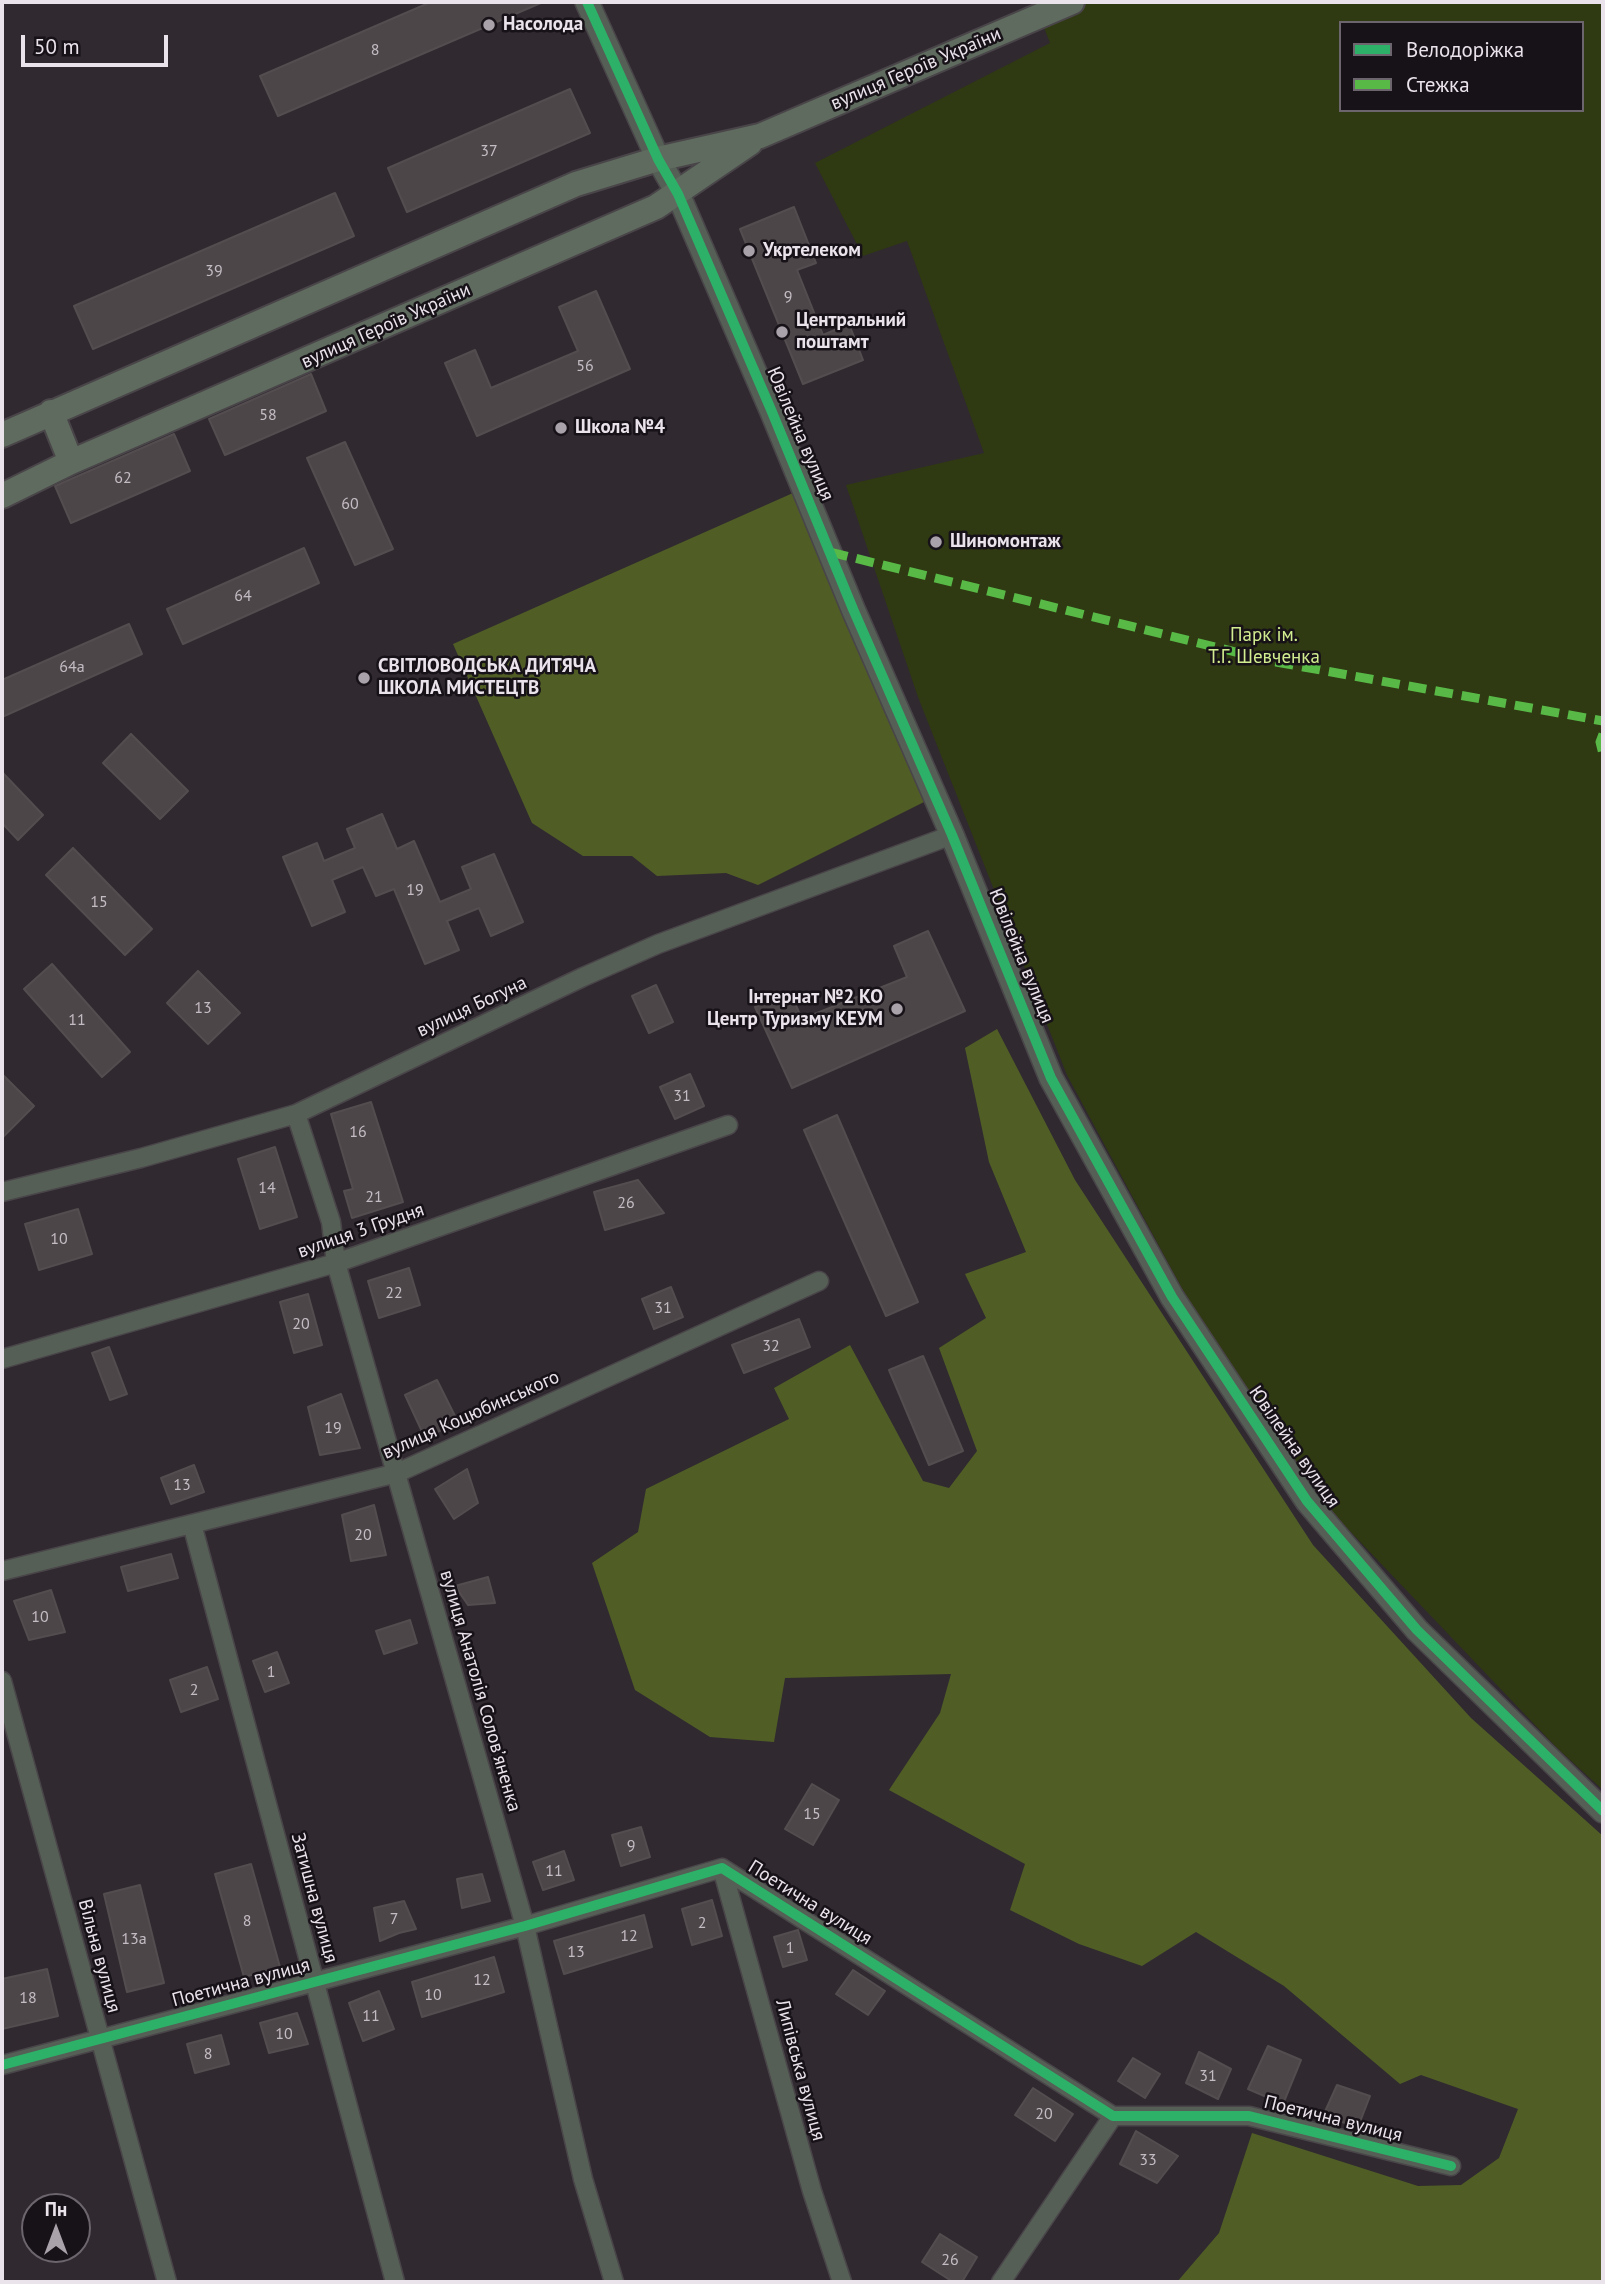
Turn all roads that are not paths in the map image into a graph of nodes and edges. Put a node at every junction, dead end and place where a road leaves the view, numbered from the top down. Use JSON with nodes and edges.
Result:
{"nodes":[{"id":1,"x":587,"y":2,"type":"edge"},
{"id":2,"x":1072,"y":2,"type":"edge"},
{"id":3,"x":760,"y":136,"type":"junction"},
{"id":4,"x":658,"y":159,"type":"junction"},
{"id":5,"x":678,"y":194,"type":"junction"},
{"id":6,"x":51,"y":411,"type":"junction"},
{"id":7,"x":2,"y":435,"type":"edge"},
{"id":8,"x":71,"y":462,"type":"junction"},
{"id":9,"x":2,"y":496,"type":"edge"},
{"id":10,"x":952,"y":835,"type":"junction"},
{"id":11,"x":296,"y":1114,"type":"junction"},
{"id":12,"x":728,"y":1125,"type":"dead end"},
{"id":13,"x":2,"y":1192,"type":"edge"},
{"id":14,"x":336,"y":1263,"type":"junction"},
{"id":15,"x":819,"y":1281,"type":"dead end"},
{"id":16,"x":2,"y":1359,"type":"edge"},
{"id":17,"x":397,"y":1473,"type":"junction"},
{"id":18,"x":192,"y":1524,"type":"junction"},
{"id":19,"x":2,"y":1571,"type":"edge"},
{"id":20,"x":2,"y":1681,"type":"edge"},
{"id":21,"x":1603,"y":1811,"type":"edge"},
{"id":22,"x":722,"y":1868,"type":"junction"},
{"id":23,"x":526,"y":1926,"type":"junction"},
{"id":24,"x":314,"y":1981,"type":"junction"},
{"id":25,"x":100,"y":2039,"type":"junction"},
{"id":26,"x":2,"y":2065,"type":"edge"},
{"id":27,"x":1113,"y":2116,"type":"junction"},
{"id":28,"x":1451,"y":2166,"type":"dead end"},
{"id":29,"x":167,"y":2282,"type":"edge"},
{"id":30,"x":395,"y":2282,"type":"edge"},
{"id":31,"x":614,"y":2282,"type":"edge"},
{"id":32,"x":842,"y":2282,"type":"edge"},
{"id":33,"x":1001,"y":2282,"type":"edge"}],
"edges":[{"from":1,"to":4,"type":"street","name":"Ювілейна вулиця"},
{"from":2,"to":3,"type":"main road","name":"вулиця Героїв України"},
{"from":3,"to":4,"type":"main road","name":"вулиця Героїв України"},
{"from":3,"to":5,"type":"main road","name":"вулиця Героїв України"},
{"from":4,"to":5,"type":"street","name":"Ювілейна вулиця"},
{"from":4,"to":6,"type":"main road","name":"вулиця Героїв України"},
{"from":5,"to":8,"type":"main road","name":"вулиця Героїв України"},
{"from":5,"to":10,"type":"street","name":"Ювілейна вулиця"},
{"from":6,"to":7,"type":"main road","name":"вулиця Героїв України"},
{"from":6,"to":8,"type":"main road"},
{"from":8,"to":9,"type":"main road","name":"вулиця Героїв України"},
{"from":10,"to":11,"type":"street","name":"вулиця Богуна"},
{"from":10,"to":21,"type":"street","name":"Ювілейна вулиця"},
{"from":11,"to":13,"type":"street","name":"вулиця Богуна"},
{"from":11,"to":14,"type":"street","name":"вулиця Анатолія Соловʼяненка"},
{"from":12,"to":14,"type":"street","name":"вулиця 3 Грудня"},
{"from":14,"to":16,"type":"street","name":"вулиця 3 Грудня"},
{"from":14,"to":17,"type":"street","name":"вулиця Анатолія Соловʼяненка"},
{"from":15,"to":17,"type":"street","name":"вулиця Коцюбинського"},
{"from":17,"to":18,"type":"street","name":"вулиця Коцюбинського"},
{"from":17,"to":23,"type":"street","name":"вулиця Анатолія Соловʼяненка"},
{"from":18,"to":19,"type":"street","name":"вулиця Коцюбинського"},
{"from":18,"to":24,"type":"street","name":"Затишна вулиця"},
{"from":20,"to":25,"type":"street","name":"Вільна вулиця"},
{"from":22,"to":23,"type":"street","name":"Поетична вулиця"},
{"from":22,"to":27,"type":"street","name":"Поетична вулиця"},
{"from":22,"to":32,"type":"street","name":"Липівська вулиця"},
{"from":23,"to":24,"type":"street","name":"Поетична вулиця"},
{"from":23,"to":31,"type":"street","name":"вулиця Анатолія Соловʼяненка"},
{"from":24,"to":25,"type":"street","name":"Поетична вулиця"},
{"from":24,"to":30,"type":"street","name":"Затишна вулиця"},
{"from":25,"to":26,"type":"street","name":"Поетична вулиця"},
{"from":25,"to":29,"type":"street","name":"Вільна вулиця"},
{"from":27,"to":28,"type":"street","name":"Поетична вулиця"},
{"from":27,"to":33,"type":"street"}]}
